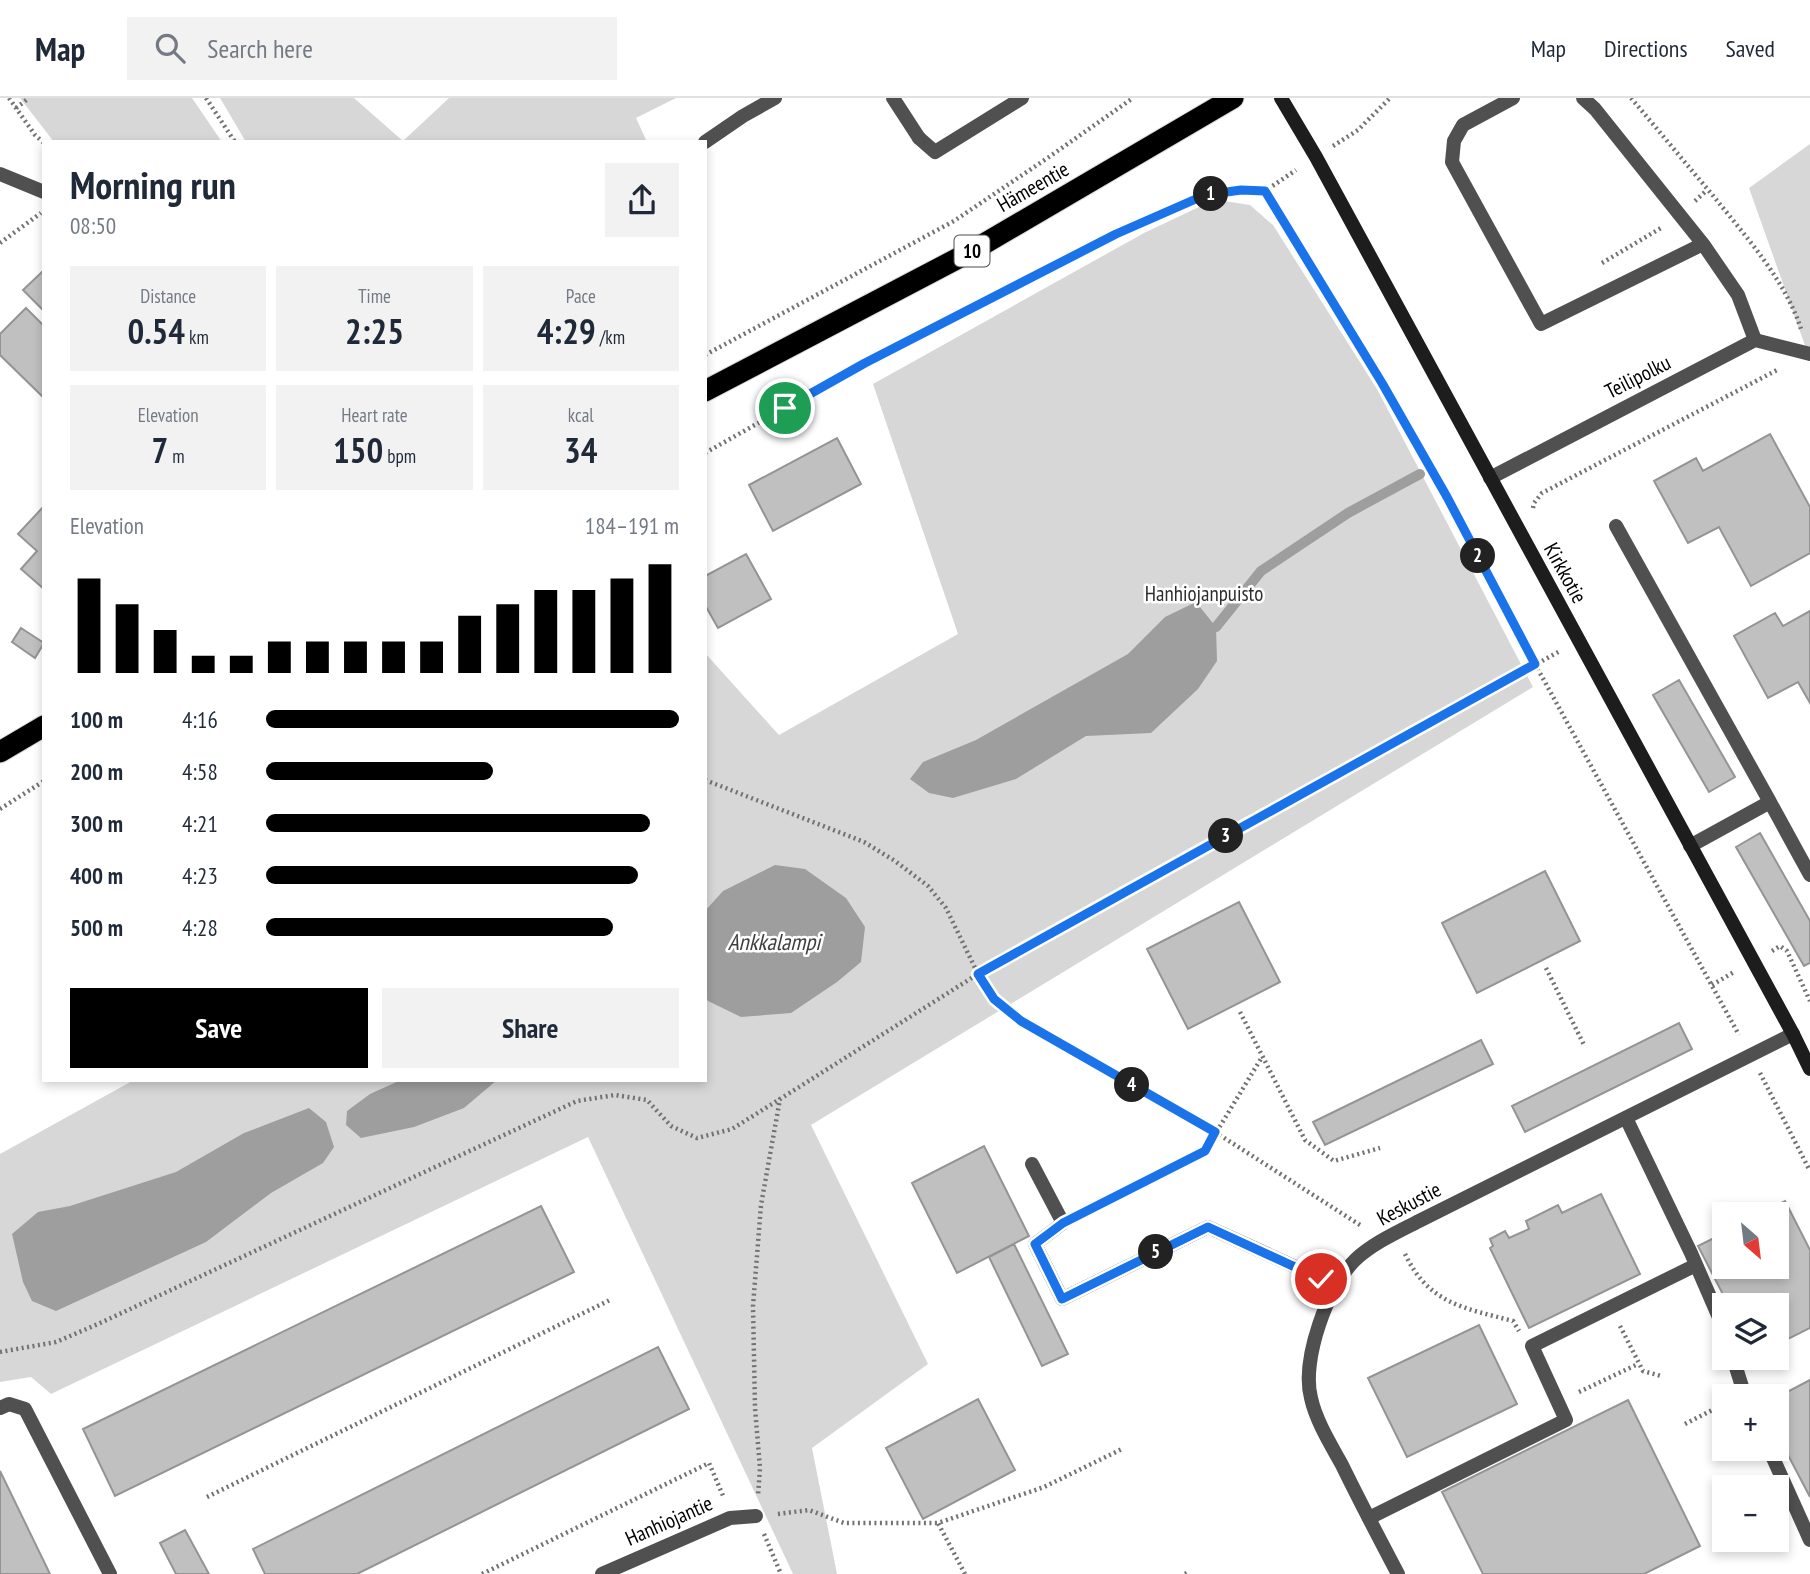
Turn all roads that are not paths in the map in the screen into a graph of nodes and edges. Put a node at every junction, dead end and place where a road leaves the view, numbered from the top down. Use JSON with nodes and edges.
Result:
{"nodes":[{"id":1,"x":775,"y":98,"type":"edge"},
{"id":2,"x":892,"y":98,"type":"edge"},
{"id":3,"x":1022,"y":98,"type":"edge"},
{"id":4,"x":1233,"y":98,"type":"edge"},
{"id":5,"x":1281,"y":98,"type":"edge"},
{"id":6,"x":1513,"y":98,"type":"edge"},
{"id":7,"x":1583,"y":98,"type":"edge"},
{"id":8,"x":707,"y":141,"type":"edge"},
{"id":9,"x":0,"y":174,"type":"edge"},
{"id":10,"x":42,"y":191,"type":"edge"},
{"id":11,"x":1703,"y":244,"type":"junction"},
{"id":12,"x":1755,"y":340,"type":"junction"},
{"id":13,"x":1809,"y":354,"type":"edge"},
{"id":14,"x":707,"y":390,"type":"edge"},
{"id":15,"x":1490,"y":478,"type":"junction"},
{"id":16,"x":1616,"y":526,"type":"dead end"},
{"id":17,"x":42,"y":727,"type":"edge"},
{"id":18,"x":0,"y":752,"type":"edge"},
{"id":19,"x":1770,"y":802,"type":"junction"},
{"id":20,"x":1690,"y":846,"type":"junction"},
{"id":21,"x":1810,"y":875,"type":"edge"},
{"id":22,"x":1793,"y":1034,"type":"junction"},
{"id":23,"x":1810,"y":1069,"type":"edge"},
{"id":24,"x":1626,"y":1118,"type":"junction"},
{"id":25,"x":1032,"y":1164,"type":"dead end"},
{"id":26,"x":1696,"y":1265,"type":"junction"},
{"id":27,"x":1337,"y":1286,"type":"junction"},
{"id":28,"x":1712,"y":1302,"type":"edge"},
{"id":29,"x":0,"y":1408,"type":"edge"},
{"id":30,"x":1774,"y":1461,"type":"edge"},
{"id":31,"x":756,"y":1516,"type":"road end"},
{"id":32,"x":1369,"y":1518,"type":"junction"},
{"id":33,"x":1810,"y":1540,"type":"edge"},
{"id":34,"x":110,"y":1574,"type":"edge"},
{"id":35,"x":601,"y":1574,"type":"edge"},
{"id":36,"x":1398,"y":1574,"type":"edge"}],
"edges":[{"from":1,"to":8,"type":"street"},
{"from":2,"to":3,"type":"street"},
{"from":4,"to":14,"type":"highway","name":"Hämeentie","number":"10"},
{"from":5,"to":15,"type":"street","name":"Kirkkotie"},
{"from":6,"to":11,"type":"street"},
{"from":7,"to":11,"type":"street"},
{"from":9,"to":10,"type":"street"},
{"from":11,"to":12,"type":"street"},
{"from":12,"to":13,"type":"street"},
{"from":12,"to":15,"type":"street","name":"Teilipolku"},
{"from":15,"to":20,"type":"street","name":"Kirkkotie"},
{"from":16,"to":19,"type":"street"},
{"from":17,"to":18,"type":"highway"},
{"from":19,"to":20,"type":"street"},
{"from":19,"to":21,"type":"street"},
{"from":20,"to":22,"type":"street","name":"Kirkkotie"},
{"from":22,"to":23,"type":"street","name":"Kirkkotie"},
{"from":22,"to":24,"type":"street","name":"Keskustie"},
{"from":24,"to":26,"type":"street"},
{"from":24,"to":27,"type":"street","name":"Keskustie"},
{"from":25,"to":27,"type":"street"},
{"from":26,"to":28,"type":"street"},
{"from":26,"to":32,"type":"street"},
{"from":27,"to":32,"type":"street","name":"Keskustie"},
{"from":29,"to":34,"type":"street"},
{"from":30,"to":33,"type":"street"},
{"from":31,"to":35,"type":"street","name":"Hanhiojantie"},
{"from":32,"to":36,"type":"street","name":"Keskustie"}]}
